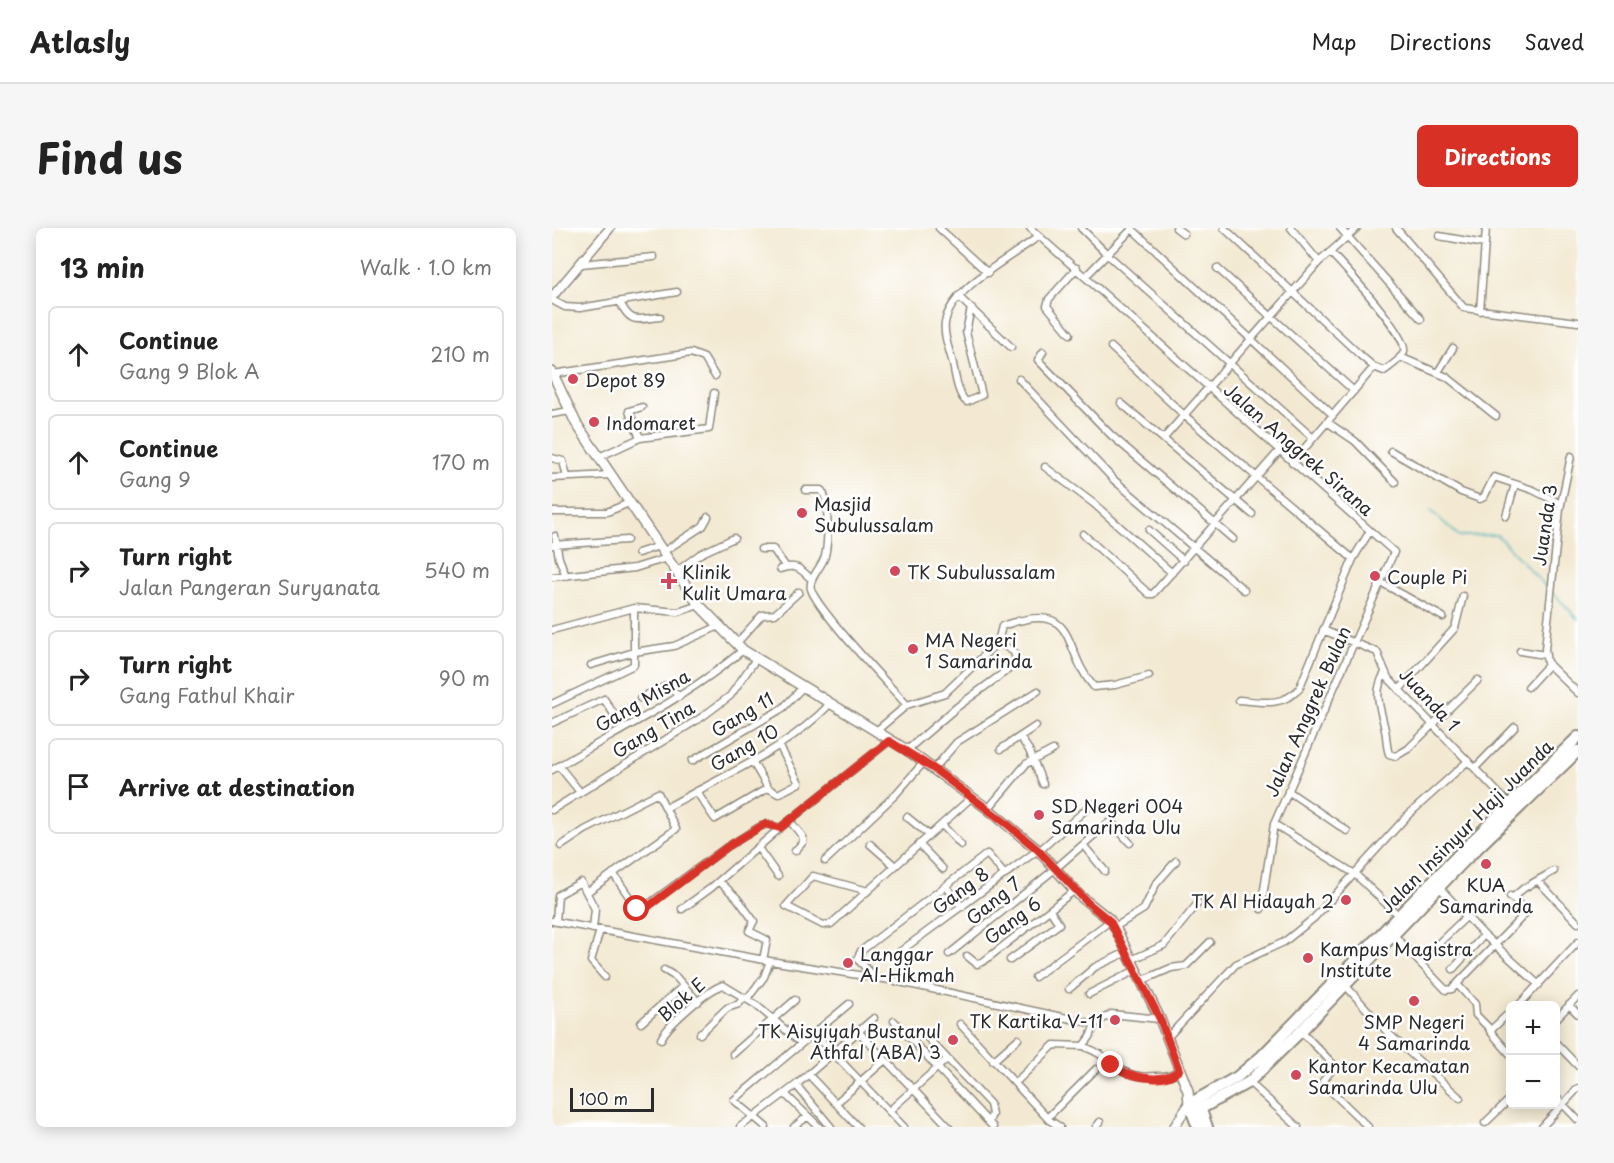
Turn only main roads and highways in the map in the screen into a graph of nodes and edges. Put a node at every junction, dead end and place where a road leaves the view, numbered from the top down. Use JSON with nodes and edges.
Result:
{"nodes":[{"id":1,"x":610,"y":228,"type":"edge"},
{"id":2,"x":552,"y":299,"type":"edge"},
{"id":3,"x":553,"y":373,"type":"edge"},
{"id":4,"x":1578,"y":737,"type":"edge"},
{"id":5,"x":1577,"y":754,"type":"edge"},
{"id":6,"x":1462,"y":857,"type":"junction"},
{"id":7,"x":1192,"y":1108,"type":"junction"},
{"id":8,"x":1174,"y":1127,"type":"edge"},
{"id":9,"x":1198,"y":1127,"type":"edge"},
{"id":10,"x":1207,"y":1127,"type":"edge"}],
"edges":[{"from":1,"to":2,"type":"main road"},
{"from":3,"to":7,"type":"main road"},
{"from":4,"to":6,"type":"highway","name":"Jalan Insinyur Haji Juanda"},
{"from":5,"to":6,"type":"highway","name":"Jalan Insinyur Haji Juanda"},
{"from":6,"to":7,"type":"highway","name":"Jalan Insinyur Haji Juanda"},
{"from":6,"to":7,"type":"highway","name":"Jalan Insinyur Haji Juanda"},
{"from":7,"to":8,"type":"main road"},
{"from":7,"to":9,"type":"highway"},
{"from":7,"to":10,"type":"highway"}]}
